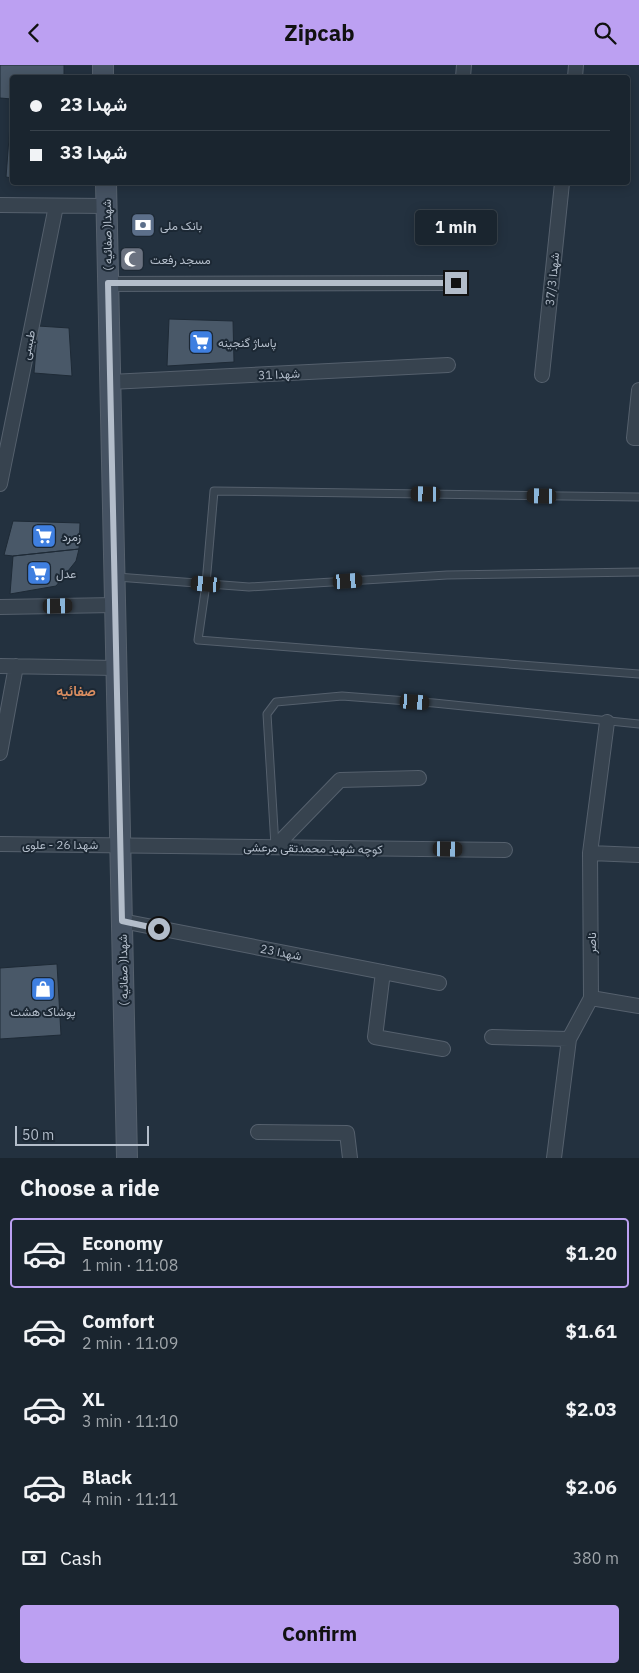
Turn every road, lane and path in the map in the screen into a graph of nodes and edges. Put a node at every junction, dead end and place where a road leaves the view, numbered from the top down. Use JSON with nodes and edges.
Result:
{"nodes":[{"id":1,"x":106,"y":185,"type":"edge"},
{"id":2,"x":562,"y":185,"type":"edge"},
{"id":3,"x":0,"y":205,"type":"edge"},
{"id":4,"x":56,"y":206,"type":"junction"},
{"id":5,"x":106,"y":206,"type":"junction"},
{"id":6,"x":108,"y":283,"type":"junction"},
{"id":7,"x":456,"y":283,"type":"dead end"},
{"id":8,"x":448,"y":365,"type":"dead end"},
{"id":9,"x":542,"y":375,"type":"dead end"},
{"id":10,"x":110,"y":382,"type":"junction"},
{"id":11,"x":639,"y":390,"type":"edge"},
{"id":12,"x":636,"y":438,"type":"edge"},
{"id":13,"x":0,"y":484,"type":"edge"},
{"id":14,"x":639,"y":497,"type":"edge"},
{"id":15,"x":639,"y":572,"type":"edge"},
{"id":16,"x":114,"y":577,"type":"junction"},
{"id":17,"x":206,"y":584,"type":"junction"},
{"id":18,"x":115,"y":605,"type":"junction"},
{"id":19,"x":0,"y":607,"type":"edge"},
{"id":20,"x":0,"y":666,"type":"edge"},
{"id":21,"x":16,"y":666,"type":"junction"},
{"id":22,"x":116,"y":669,"type":"junction"},
{"id":23,"x":639,"y":674,"type":"edge"},
{"id":24,"x":607,"y":722,"type":"junction"},
{"id":25,"x":639,"y":724,"type":"edge"},
{"id":26,"x":0,"y":753,"type":"edge"},
{"id":27,"x":419,"y":778,"type":"dead end"},
{"id":28,"x":0,"y":844,"type":"edge"},
{"id":29,"x":120,"y":845,"type":"junction"},
{"id":30,"x":275,"y":847,"type":"junction"},
{"id":31,"x":505,"y":850,"type":"dead end"},
{"id":32,"x":590,"y":853,"type":"junction"},
{"id":33,"x":639,"y":855,"type":"edge"},
{"id":34,"x":122,"y":921,"type":"junction"},
{"id":35,"x":383,"y":972,"type":"junction"},
{"id":36,"x":439,"y":983,"type":"dead end"},
{"id":37,"x":591,"y":998,"type":"junction"},
{"id":38,"x":639,"y":1006,"type":"edge"},
{"id":39,"x":492,"y":1037,"type":"dead end"},
{"id":40,"x":569,"y":1039,"type":"junction"},
{"id":41,"x":443,"y":1049,"type":"dead end"},
{"id":42,"x":258,"y":1133,"type":"dead end"},
{"id":43,"x":127,"y":1158,"type":"edge"},
{"id":44,"x":350,"y":1158,"type":"edge"},
{"id":45,"x":554,"y":1158,"type":"edge"}],
"edges":[{"from":1,"to":5,"type":"main road","name":"شهدا( صفائیه )"},
{"from":2,"to":9,"type":"street","name":"شهدا 37/3"},
{"from":3,"to":4,"type":"street"},
{"from":4,"to":5,"type":"street"},
{"from":4,"to":13,"type":"street","name":"طبسی"},
{"from":5,"to":6,"type":"main road","name":"شهدا( صفائیه )"},
{"from":6,"to":7,"type":"street"},
{"from":6,"to":10,"type":"main road","name":"شهدا( صفائیه )"},
{"from":8,"to":10,"type":"street","name":"شهدا 31"},
{"from":10,"to":16,"type":"main road","name":"شهدا( صفائیه )"},
{"from":11,"to":12,"type":"street"},
{"from":14,"to":17,"type":"lane"},
{"from":15,"to":17,"type":"lane"},
{"from":16,"to":17,"type":"lane"},
{"from":16,"to":18,"type":"main road","name":"شهدا( صفائیه )"},
{"from":17,"to":23,"type":"lane"},
{"from":18,"to":19,"type":"street"},
{"from":18,"to":22,"type":"main road","name":"شهدا( صفائیه )"},
{"from":20,"to":21,"type":"street"},
{"from":21,"to":22,"type":"street"},
{"from":21,"to":26,"type":"street"},
{"from":22,"to":29,"type":"main road","name":"شهدا( صفائیه )"},
{"from":24,"to":25,"type":"lane"},
{"from":24,"to":30,"type":"lane"},
{"from":24,"to":32,"type":"street","name":"ناصر"},
{"from":27,"to":30,"type":"street"},
{"from":28,"to":29,"type":"street","name":"شهدا 26 - علوی"},
{"from":29,"to":30,"type":"street","name":"کوچه شهید محمدتقی مرعشی"},
{"from":29,"to":34,"type":"main road","name":"شهدا( صفائیه )"},
{"from":30,"to":31,"type":"street","name":"کوچه شهید محمدتقی مرعشی"},
{"from":32,"to":33,"type":"street"},
{"from":32,"to":37,"type":"street","name":"ناصر"},
{"from":34,"to":35,"type":"street","name":"شهدا 23"},
{"from":34,"to":43,"type":"main road","name":"شهدا( صفائیه )"},
{"from":35,"to":36,"type":"street","name":"شهدا 23"},
{"from":35,"to":41,"type":"street"},
{"from":37,"to":38,"type":"street"},
{"from":37,"to":40,"type":"street","name":"ناصر"},
{"from":39,"to":40,"type":"street"},
{"from":40,"to":45,"type":"street","name":"ناصر"},
{"from":42,"to":44,"type":"street"}]}
